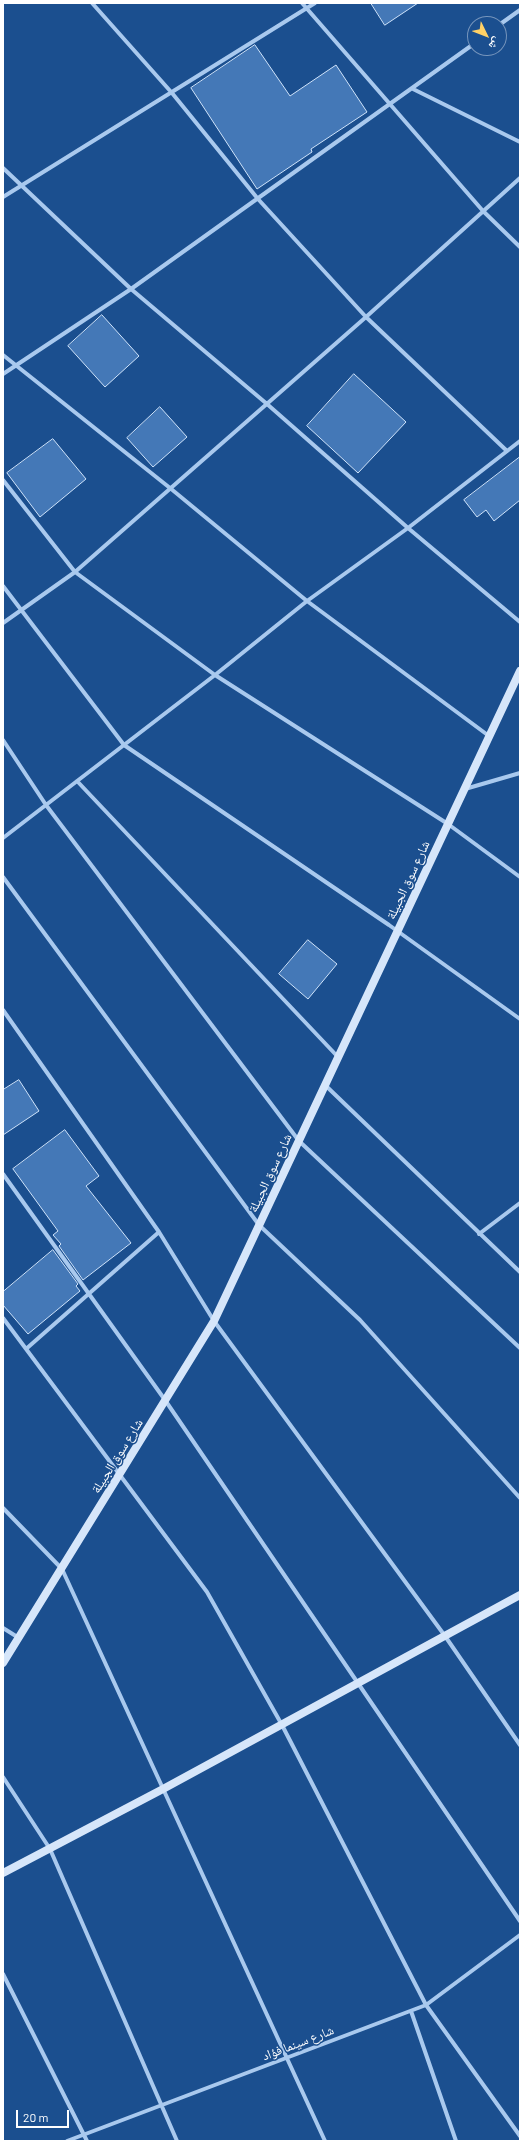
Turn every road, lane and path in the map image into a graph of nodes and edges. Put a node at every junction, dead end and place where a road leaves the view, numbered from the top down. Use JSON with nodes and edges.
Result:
{"nodes":[{"id":1,"x":92,"y":3,"type":"edge"},
{"id":2,"x":302,"y":3,"type":"edge"},
{"id":3,"x":315,"y":3,"type":"edge"},
{"id":4,"x":307,"y":9,"type":"junction"},
{"id":5,"x":520,"y":10,"type":"edge"},
{"id":6,"x":507,"y":19,"type":"edge"},
{"id":7,"x":467,"y":49,"type":"edge"},
{"id":8,"x":413,"y":89,"type":"junction"},
{"id":9,"x":172,"y":93,"type":"junction"},
{"id":10,"x":391,"y":104,"type":"junction"},
{"id":11,"x":520,"y":142,"type":"edge"},
{"id":12,"x":3,"y":168,"type":"edge"},
{"id":13,"x":520,"y":178,"type":"edge"},
{"id":14,"x":21,"y":186,"type":"junction"},
{"id":15,"x":3,"y":197,"type":"edge"},
{"id":16,"x":258,"y":199,"type":"junction"},
{"id":17,"x":483,"y":210,"type":"junction"},
{"id":18,"x":520,"y":247,"type":"edge"},
{"id":19,"x":131,"y":289,"type":"junction"},
{"id":20,"x":366,"y":317,"type":"junction"},
{"id":21,"x":3,"y":355,"type":"edge"},
{"id":22,"x":16,"y":365,"type":"junction"},
{"id":23,"x":3,"y":374,"type":"edge"},
{"id":24,"x":267,"y":404,"type":"junction"},
{"id":25,"x":520,"y":441,"type":"edge"},
{"id":26,"x":508,"y":451,"type":"junction"},
{"id":27,"x":3,"y":480,"type":"edge"},
{"id":28,"x":170,"y":488,"type":"junction"},
{"id":29,"x":408,"y":528,"type":"junction"},
{"id":30,"x":75,"y":572,"type":"junction"},
{"id":31,"x":3,"y":586,"type":"edge"},
{"id":32,"x":307,"y":601,"type":"junction"},
{"id":33,"x":21,"y":610,"type":"junction"},
{"id":34,"x":520,"y":622,"type":"edge"},
{"id":35,"x":3,"y":623,"type":"edge"},
{"id":36,"x":520,"y":671,"type":"edge"},
{"id":37,"x":215,"y":675,"type":"junction"},
{"id":38,"x":489,"y":736,"type":"junction"},
{"id":39,"x":3,"y":740,"type":"edge"},
{"id":40,"x":124,"y":745,"type":"junction"},
{"id":41,"x":520,"y":773,"type":"edge"},
{"id":42,"x":77,"y":781,"type":"junction"},
{"id":43,"x":464,"y":789,"type":"junction"},
{"id":44,"x":46,"y":805,"type":"junction"},
{"id":45,"x":448,"y":824,"type":"junction"},
{"id":46,"x":3,"y":838,"type":"edge"},
{"id":47,"x":3,"y":877,"type":"edge"},
{"id":48,"x":520,"y":877,"type":"edge"},
{"id":49,"x":397,"y":931,"type":"junction"},
{"id":50,"x":3,"y":1010,"type":"edge"},
{"id":51,"x":520,"y":1019,"type":"edge"},
{"id":52,"x":338,"y":1056,"type":"junction"},
{"id":53,"x":325,"y":1085,"type":"junction"},
{"id":54,"x":299,"y":1141,"type":"junction"},
{"id":55,"x":3,"y":1174,"type":"edge"},
{"id":56,"x":520,"y":1204,"type":"edge"},
{"id":57,"x":259,"y":1225,"type":"junction"},
{"id":58,"x":159,"y":1232,"type":"junction"},
{"id":59,"x":479,"y":1234,"type":"junction"},
{"id":60,"x":520,"y":1272,"type":"edge"},
{"id":61,"x":89,"y":1293,"type":"junction"},
{"id":62,"x":3,"y":1318,"type":"edge"},
{"id":63,"x":214,"y":1321,"type":"junction"},
{"id":64,"x":520,"y":1348,"type":"edge"},
{"id":65,"x":26,"y":1349,"type":"junction"},
{"id":66,"x":165,"y":1400,"type":"junction"},
{"id":67,"x":120,"y":1473,"type":"junction"},
{"id":68,"x":520,"y":1498,"type":"edge"},
{"id":69,"x":3,"y":1508,"type":"edge"},
{"id":70,"x":62,"y":1568,"type":"junction"},
{"id":71,"x":520,"y":1596,"type":"edge"},
{"id":72,"x":3,"y":1628,"type":"edge"},
{"id":73,"x":445,"y":1636,"type":"junction"},
{"id":74,"x":18,"y":1638,"type":"junction"},
{"id":75,"x":3,"y":1663,"type":"edge"},
{"id":76,"x":359,"y":1683,"type":"junction"},
{"id":77,"x":282,"y":1725,"type":"junction"},
{"id":78,"x":520,"y":1745,"type":"edge"},
{"id":79,"x":3,"y":1777,"type":"edge"},
{"id":80,"x":163,"y":1789,"type":"junction"},
{"id":81,"x":50,"y":1849,"type":"junction"},
{"id":82,"x":3,"y":1873,"type":"edge"},
{"id":83,"x":520,"y":1921,"type":"edge"},
{"id":84,"x":520,"y":1935,"type":"edge"},
{"id":85,"x":3,"y":1974,"type":"edge"},
{"id":86,"x":426,"y":2005,"type":"junction"},
{"id":87,"x":411,"y":2011,"type":"junction"},
{"id":88,"x":287,"y":2058,"type":"junction"},
{"id":89,"x":161,"y":2105,"type":"junction"},
{"id":90,"x":84,"y":2134,"type":"junction"},
{"id":91,"x":520,"y":2136,"type":"edge"},
{"id":92,"x":67,"y":2141,"type":"edge"},
{"id":93,"x":87,"y":2141,"type":"edge"},
{"id":94,"x":177,"y":2141,"type":"edge"},
{"id":95,"x":325,"y":2141,"type":"edge"},
{"id":96,"x":456,"y":2141,"type":"edge"}],
"edges":[{"from":1,"to":9,"type":"street"},
{"from":2,"to":4,"type":"street"},
{"from":3,"to":4,"type":"street"},
{"from":4,"to":9,"type":"street"},
{"from":4,"to":10,"type":"street"},
{"from":5,"to":6,"type":"street"},
{"from":7,"to":8,"type":"street"},
{"from":8,"to":10,"type":"street"},
{"from":8,"to":11,"type":"street"},
{"from":9,"to":14,"type":"street"},
{"from":9,"to":16,"type":"street"},
{"from":10,"to":16,"type":"street"},
{"from":10,"to":17,"type":"street"},
{"from":12,"to":14,"type":"street"},
{"from":13,"to":17,"type":"street"},
{"from":14,"to":15,"type":"street"},
{"from":14,"to":19,"type":"street"},
{"from":16,"to":19,"type":"street"},
{"from":16,"to":20,"type":"street"},
{"from":17,"to":18,"type":"street"},
{"from":17,"to":20,"type":"street"},
{"from":19,"to":22,"type":"street"},
{"from":19,"to":24,"type":"street"},
{"from":20,"to":24,"type":"street"},
{"from":20,"to":26,"type":"street"},
{"from":21,"to":22,"type":"street"},
{"from":22,"to":23,"type":"street"},
{"from":22,"to":28,"type":"street"},
{"from":24,"to":28,"type":"street"},
{"from":24,"to":29,"type":"street"},
{"from":25,"to":26,"type":"street"},
{"from":26,"to":29,"type":"street"},
{"from":27,"to":30,"type":"street"},
{"from":28,"to":30,"type":"street"},
{"from":28,"to":32,"type":"street"},
{"from":29,"to":32,"type":"street"},
{"from":29,"to":34,"type":"street"},
{"from":30,"to":33,"type":"street"},
{"from":30,"to":37,"type":"street"},
{"from":31,"to":33,"type":"street"},
{"from":32,"to":37,"type":"street"},
{"from":32,"to":38,"type":"street"},
{"from":33,"to":35,"type":"street"},
{"from":33,"to":40,"type":"street"},
{"from":36,"to":38,"type":"street","name":"شارع سوق الجبيلة"},
{"from":37,"to":40,"type":"street"},
{"from":37,"to":45,"type":"street"},
{"from":38,"to":43,"type":"street","name":"شارع سوق الجبيلة"},
{"from":39,"to":44,"type":"street"},
{"from":40,"to":42,"type":"street"},
{"from":40,"to":49,"type":"street"},
{"from":41,"to":43,"type":"street"},
{"from":42,"to":44,"type":"street"},
{"from":42,"to":52,"type":"street"},
{"from":43,"to":45,"type":"street","name":"شارع سوق الجبيلة"},
{"from":44,"to":46,"type":"street"},
{"from":44,"to":54,"type":"street"},
{"from":45,"to":48,"type":"street"},
{"from":45,"to":49,"type":"street","name":"شارع سوق الجبيلة"},
{"from":47,"to":57,"type":"street"},
{"from":49,"to":51,"type":"street"},
{"from":49,"to":52,"type":"street","name":"شارع سوق الجبيلة"},
{"from":50,"to":58,"type":"street"},
{"from":52,"to":53,"type":"street","name":"شارع سوق الجبيلة"},
{"from":53,"to":54,"type":"street","name":"شارع سوق الجبيلة"},
{"from":53,"to":59,"type":"street"},
{"from":54,"to":57,"type":"street","name":"شارع سوق الجبيلة"},
{"from":54,"to":64,"type":"street"},
{"from":55,"to":61,"type":"street"},
{"from":56,"to":59,"type":"street"},
{"from":57,"to":63,"type":"street","name":"شارع سوق الجبيلة"},
{"from":57,"to":68,"type":"street"},
{"from":58,"to":61,"type":"street"},
{"from":58,"to":63,"type":"street"},
{"from":59,"to":60,"type":"street"},
{"from":61,"to":65,"type":"street"},
{"from":61,"to":66,"type":"street"},
{"from":62,"to":65,"type":"street"},
{"from":63,"to":66,"type":"street","name":"شارع سوق الجبيلة"},
{"from":63,"to":73,"type":"street"},
{"from":65,"to":67,"type":"street"},
{"from":66,"to":67,"type":"street","name":"شارع سوق الجبيلة"},
{"from":66,"to":76,"type":"street"},
{"from":67,"to":70,"type":"street","name":"شارع سوق الجبيلة"},
{"from":67,"to":77,"type":"street"},
{"from":69,"to":70,"type":"street"},
{"from":70,"to":74,"type":"street","name":"شارع سوق الجبيلة"},
{"from":70,"to":80,"type":"street"},
{"from":71,"to":73,"type":"street"},
{"from":72,"to":74,"type":"street"},
{"from":73,"to":76,"type":"street"},
{"from":73,"to":78,"type":"street"},
{"from":74,"to":75,"type":"street","name":"شارع سوق الجبيلة"},
{"from":76,"to":77,"type":"street"},
{"from":76,"to":83,"type":"street"},
{"from":77,"to":80,"type":"street"},
{"from":77,"to":86,"type":"street"},
{"from":79,"to":81,"type":"street"},
{"from":80,"to":81,"type":"street"},
{"from":80,"to":88,"type":"street"},
{"from":81,"to":82,"type":"street"},
{"from":81,"to":89,"type":"street"},
{"from":84,"to":86,"type":"street","name":"شارع سينما فؤاد"},
{"from":85,"to":90,"type":"street"},
{"from":86,"to":87,"type":"street","name":"شارع سينما فؤاد"},
{"from":86,"to":91,"type":"street"},
{"from":87,"to":88,"type":"street","name":"شارع سينما فؤاد"},
{"from":87,"to":96,"type":"street"},
{"from":88,"to":89,"type":"street","name":"شارع سينما فؤاد"},
{"from":88,"to":95,"type":"street"},
{"from":89,"to":90,"type":"street","name":"شارع سينما فؤاد"},
{"from":89,"to":94,"type":"street"},
{"from":90,"to":92,"type":"street","name":"شارع سينما فؤاد"},
{"from":90,"to":93,"type":"street"}]}
